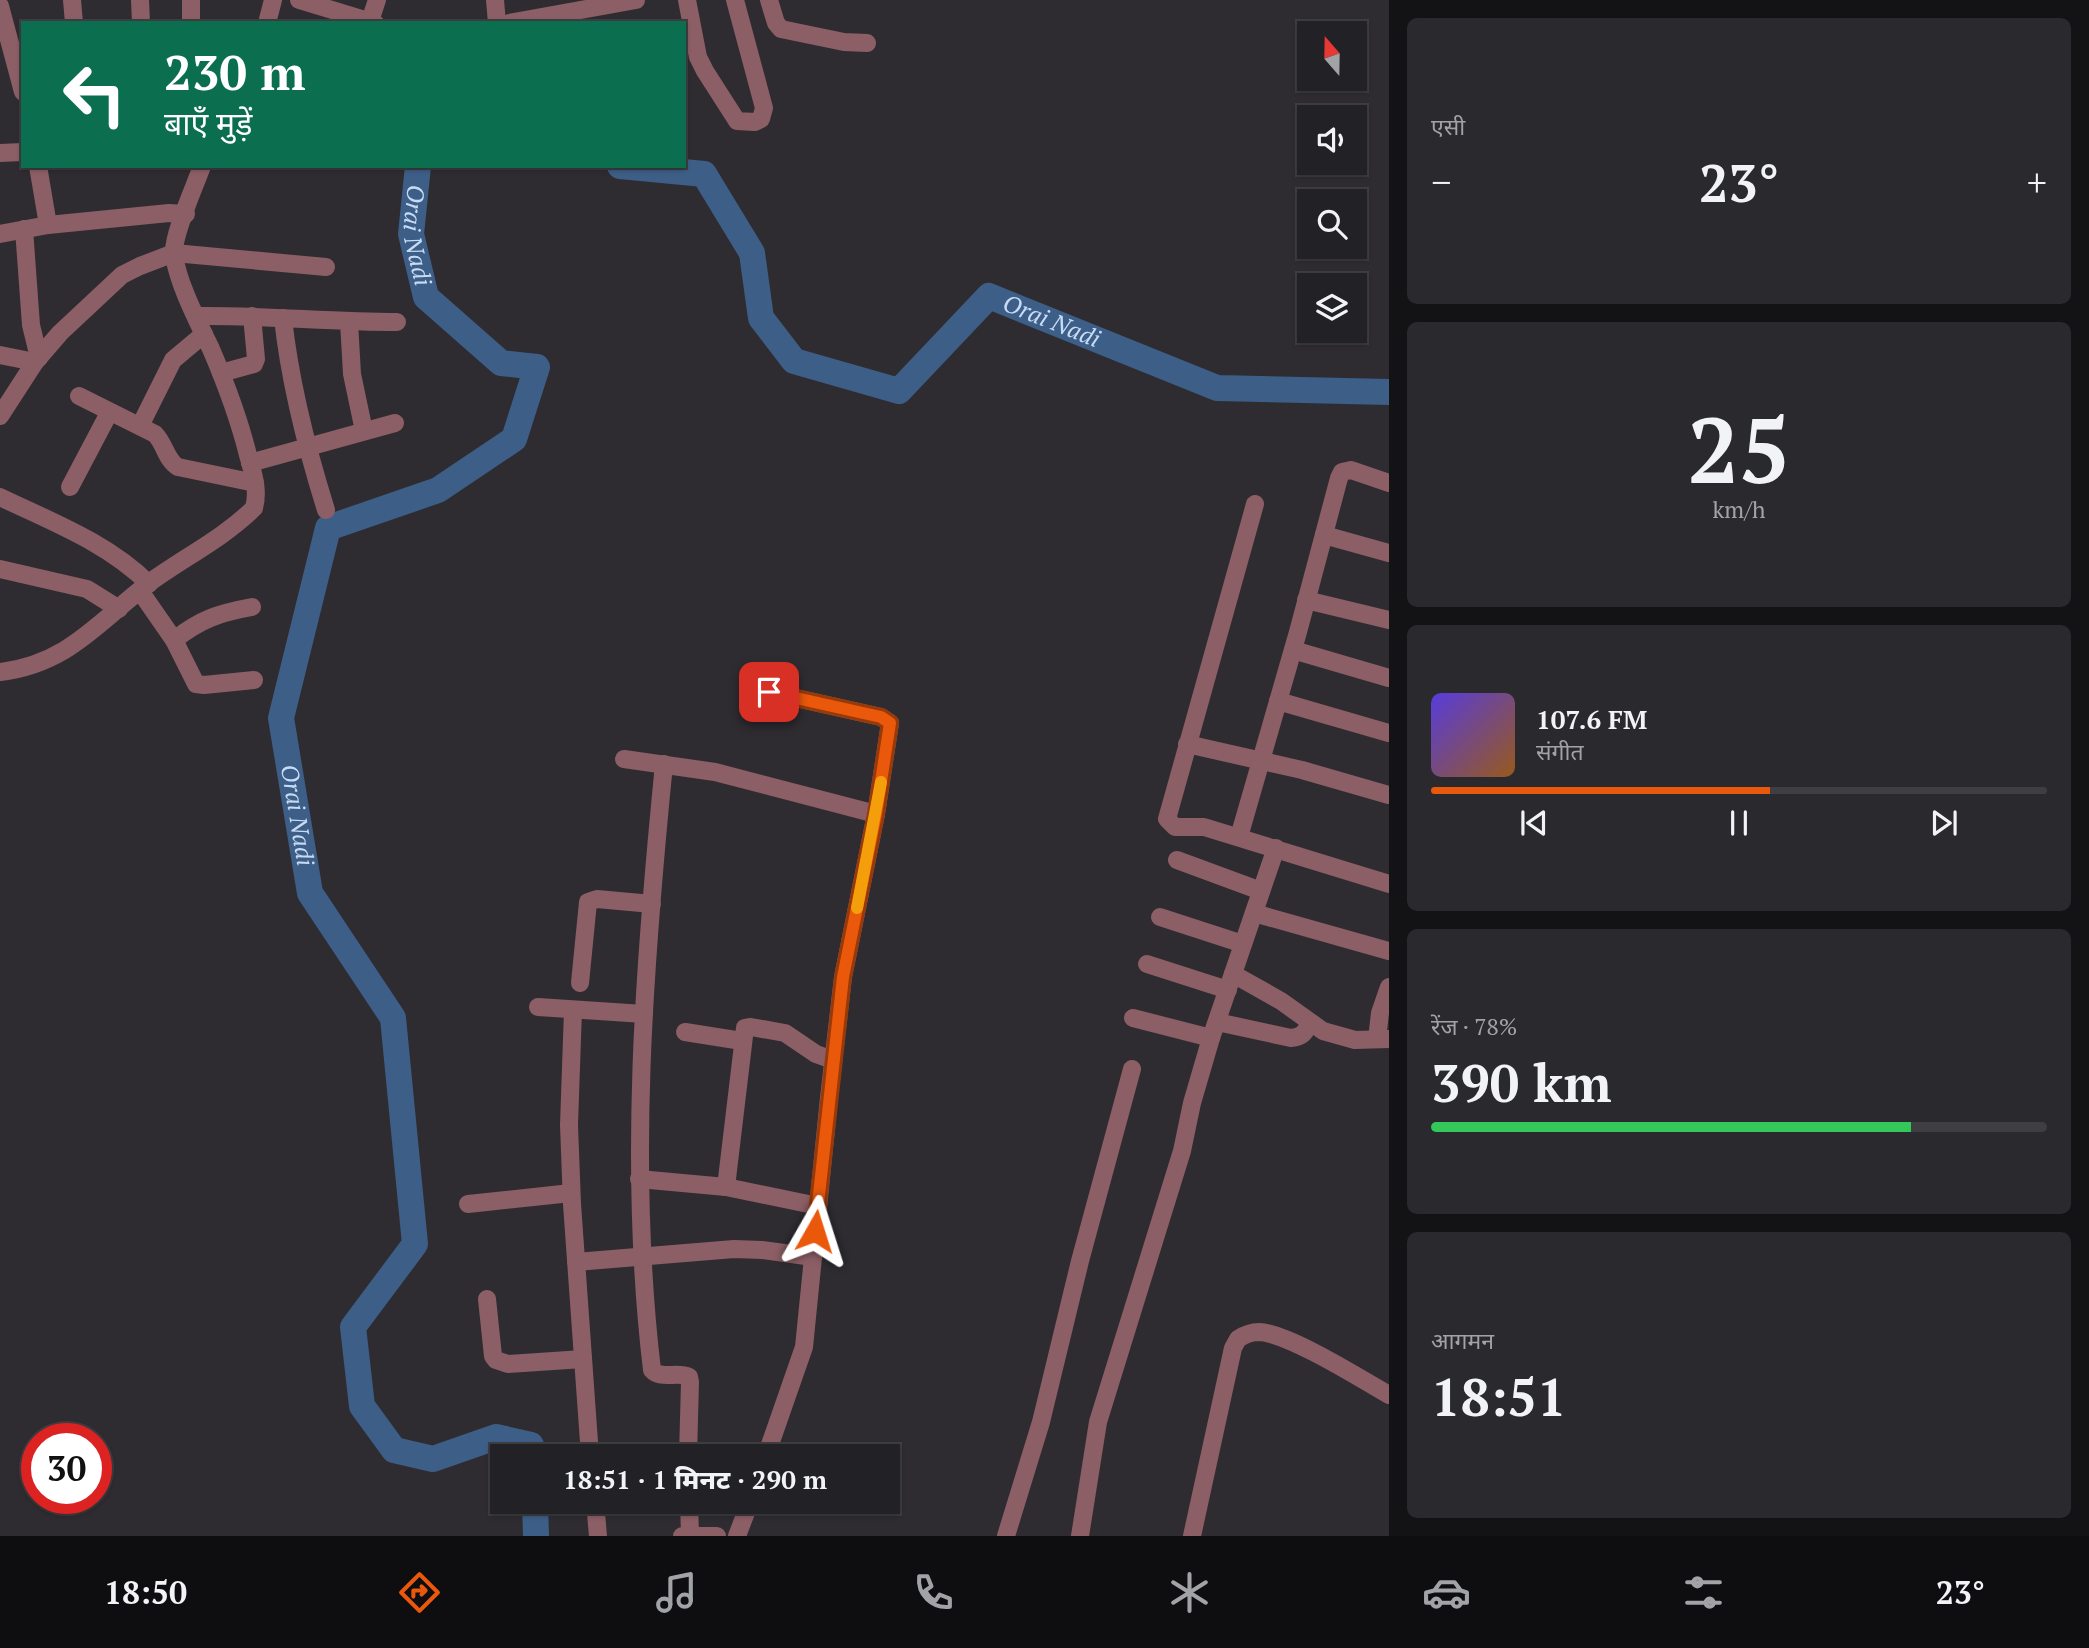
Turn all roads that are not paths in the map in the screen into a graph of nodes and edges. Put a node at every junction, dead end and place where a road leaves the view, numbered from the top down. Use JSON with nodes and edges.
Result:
{"nodes":[{"id":1,"x":72,"y":0,"type":"edge"},
{"id":2,"x":140,"y":0,"type":"edge"},
{"id":3,"x":191,"y":0,"type":"edge"},
{"id":4,"x":273,"y":0,"type":"edge"},
{"id":5,"x":299,"y":0,"type":"edge"},
{"id":6,"x":377,"y":0,"type":"edge"},
{"id":7,"x":495,"y":0,"type":"edge"},
{"id":8,"x":636,"y":0,"type":"edge"},
{"id":9,"x":687,"y":0,"type":"edge"},
{"id":10,"x":735,"y":0,"type":"edge"},
{"id":11,"x":769,"y":0,"type":"edge"},
{"id":12,"x":0,"y":6,"type":"edge"},
{"id":13,"x":565,"y":6,"type":"edge"},
{"id":14,"x":74,"y":21,"type":"edge"},
{"id":15,"x":141,"y":21,"type":"edge"},
{"id":16,"x":191,"y":21,"type":"edge"},
{"id":17,"x":268,"y":21,"type":"edge"},
{"id":18,"x":370,"y":21,"type":"edge"},
{"id":19,"x":373,"y":21,"type":"edge"},
{"id":20,"x":498,"y":21,"type":"edge"},
{"id":21,"x":516,"y":21,"type":"edge"},
{"id":22,"x":4,"y":34,"type":"edge"},
{"id":23,"x":867,"y":43,"type":"dead end"},
{"id":24,"x":21,"y":86,"type":"edge"},
{"id":25,"x":21,"y":152,"type":"edge"},
{"id":26,"x":0,"y":153,"type":"edge"},
{"id":27,"x":38,"y":168,"type":"edge"},
{"id":28,"x":201,"y":168,"type":"edge"},
{"id":29,"x":186,"y":214,"type":"junction"},
{"id":30,"x":48,"y":225,"type":"junction"},
{"id":31,"x":24,"y":229,"type":"junction"},
{"id":32,"x":0,"y":234,"type":"edge"},
{"id":33,"x":174,"y":253,"type":"junction"},
{"id":34,"x":326,"y":267,"type":"dead end"},
{"id":35,"x":196,"y":316,"type":"junction"},
{"id":36,"x":253,"y":316,"type":"junction"},
{"id":37,"x":283,"y":318,"type":"junction"},
{"id":38,"x":349,"y":322,"type":"junction"},
{"id":39,"x":397,"y":322,"type":"dead end"},
{"id":40,"x":204,"y":334,"type":"junction"},
{"id":41,"x":0,"y":355,"type":"edge"},
{"id":42,"x":37,"y":360,"type":"junction"},
{"id":43,"x":221,"y":373,"type":"junction"},
{"id":44,"x":79,"y":396,"type":"dead end"},
{"id":45,"x":109,"y":413,"type":"junction"},
{"id":46,"x":0,"y":416,"type":"edge"},
{"id":47,"x":396,"y":423,"type":"dead end"},
{"id":48,"x":139,"y":426,"type":"junction"},
{"id":49,"x":364,"y":431,"type":"junction"},
{"id":50,"x":306,"y":447,"type":"junction"},
{"id":51,"x":250,"y":463,"type":"junction"},
{"id":52,"x":255,"y":483,"type":"junction"},
{"id":53,"x":1389,"y":483,"type":"edge"},
{"id":54,"x":70,"y":487,"type":"dead end"},
{"id":55,"x":0,"y":497,"type":"edge"},
{"id":56,"x":1255,"y":505,"type":"dead end"},
{"id":57,"x":326,"y":510,"type":"dead end"},
{"id":58,"x":1324,"y":535,"type":"junction"},
{"id":59,"x":1389,"y":553,"type":"edge"},
{"id":60,"x":0,"y":569,"type":"edge"},
{"id":61,"x":144,"y":588,"type":"junction"},
{"id":62,"x":1306,"y":600,"type":"junction"},
{"id":63,"x":252,"y":607,"type":"dead end"},
{"id":64,"x":119,"y":609,"type":"junction"},
{"id":65,"x":1389,"y":620,"type":"edge"},
{"id":66,"x":174,"y":640,"type":"junction"},
{"id":67,"x":1293,"y":650,"type":"junction"},
{"id":68,"x":0,"y":672,"type":"edge"},
{"id":69,"x":1389,"y":678,"type":"edge"},
{"id":70,"x":254,"y":680,"type":"dead end"},
{"id":71,"x":769,"y":692,"type":"dead end"},
{"id":72,"x":1278,"y":701,"type":"junction"},
{"id":73,"x":1389,"y":733,"type":"edge"},
{"id":74,"x":1186,"y":744,"type":"junction"},
{"id":75,"x":624,"y":759,"type":"dead end"},
{"id":76,"x":1261,"y":761,"type":"junction"},
{"id":77,"x":664,"y":764,"type":"junction"},
{"id":78,"x":1389,"y":794,"type":"edge"},
{"id":79,"x":876,"y":814,"type":"junction"},
{"id":80,"x":1239,"y":837,"type":"junction"},
{"id":81,"x":1276,"y":848,"type":"junction"},
{"id":82,"x":1177,"y":860,"type":"dead end"},
{"id":83,"x":1389,"y":884,"type":"edge"},
{"id":84,"x":1261,"y":891,"type":"junction"},
{"id":85,"x":652,"y":904,"type":"junction"},
{"id":86,"x":1254,"y":913,"type":"junction"},
{"id":87,"x":1160,"y":917,"type":"dead end"},
{"id":88,"x":1243,"y":944,"type":"junction"},
{"id":89,"x":1389,"y":951,"type":"edge"},
{"id":90,"x":1147,"y":964,"type":"dead end"},
{"id":91,"x":1230,"y":982,"type":"junction"},
{"id":92,"x":580,"y":983,"type":"dead end"},
{"id":93,"x":1388,"y":994,"type":"edge"},
{"id":94,"x":538,"y":1007,"type":"dead end"},
{"id":95,"x":573,"y":1010,"type":"junction"},
{"id":96,"x":644,"y":1014,"type":"junction"},
{"id":97,"x":1133,"y":1018,"type":"dead end"},
{"id":98,"x":1310,"y":1023,"type":"junction"},
{"id":99,"x":1214,"y":1030,"type":"junction"},
{"id":100,"x":685,"y":1032,"type":"dead end"},
{"id":101,"x":1383,"y":1039,"type":"edge"},
{"id":102,"x":742,"y":1041,"type":"junction"},
{"id":103,"x":833,"y":1060,"type":"junction"},
{"id":104,"x":1132,"y":1069,"type":"dead end"},
{"id":105,"x":639,"y":1179,"type":"junction"},
{"id":106,"x":726,"y":1187,"type":"junction"},
{"id":107,"x":571,"y":1193,"type":"junction"},
{"id":108,"x":468,"y":1204,"type":"dead end"},
{"id":109,"x":818,"y":1206,"type":"junction"},
{"id":110,"x":641,"y":1255,"type":"junction"},
{"id":111,"x":813,"y":1257,"type":"junction"},
{"id":112,"x":576,"y":1262,"type":"junction"},
{"id":113,"x":487,"y":1299,"type":"dead end"},
{"id":114,"x":583,"y":1359,"type":"junction"},
{"id":115,"x":1389,"y":1395,"type":"edge"},
{"id":116,"x":589,"y":1444,"type":"edge"},
{"id":117,"x":688,"y":1444,"type":"edge"},
{"id":118,"x":770,"y":1444,"type":"edge"},
{"id":119,"x":596,"y":1514,"type":"edge"},
{"id":120,"x":689,"y":1514,"type":"edge"},
{"id":121,"x":745,"y":1514,"type":"edge"},
{"id":122,"x":690,"y":1535,"type":"edge"},
{"id":123,"x":598,"y":1536,"type":"edge"},
{"id":124,"x":682,"y":1536,"type":"edge"},
{"id":125,"x":717,"y":1536,"type":"edge"},
{"id":126,"x":737,"y":1536,"type":"edge"},
{"id":127,"x":1006,"y":1536,"type":"edge"},
{"id":128,"x":1080,"y":1536,"type":"edge"},
{"id":129,"x":1192,"y":1536,"type":"edge"}],
"edges":[{"from":1,"to":14,"type":"street"},
{"from":2,"to":15,"type":"street"},
{"from":3,"to":16,"type":"street"},
{"from":4,"to":17,"type":"street"},
{"from":5,"to":18,"type":"street"},
{"from":6,"to":19,"type":"street"},
{"from":7,"to":20,"type":"street"},
{"from":8,"to":13,"type":"street"},
{"from":9,"to":10,"type":"street"},
{"from":11,"to":23,"type":"street"},
{"from":12,"to":22,"type":"street"},
{"from":13,"to":21,"type":"street"},
{"from":22,"to":24,"type":"street"},
{"from":25,"to":26,"type":"street"},
{"from":27,"to":30,"type":"street"},
{"from":28,"to":29,"type":"street"},
{"from":29,"to":30,"type":"street"},
{"from":29,"to":33,"type":"street"},
{"from":30,"to":31,"type":"street"},
{"from":31,"to":32,"type":"street"},
{"from":31,"to":42,"type":"street"},
{"from":33,"to":34,"type":"street"},
{"from":33,"to":35,"type":"street"},
{"from":33,"to":42,"type":"street"},
{"from":35,"to":36,"type":"street"},
{"from":35,"to":40,"type":"street"},
{"from":36,"to":37,"type":"street"},
{"from":36,"to":43,"type":"street"},
{"from":37,"to":38,"type":"street"},
{"from":37,"to":50,"type":"street"},
{"from":38,"to":39,"type":"street"},
{"from":38,"to":49,"type":"street"},
{"from":40,"to":43,"type":"street"},
{"from":40,"to":48,"type":"street"},
{"from":41,"to":42,"type":"street"},
{"from":42,"to":46,"type":"street"},
{"from":43,"to":51,"type":"street"},
{"from":44,"to":45,"type":"street"},
{"from":45,"to":48,"type":"street"},
{"from":45,"to":54,"type":"street"},
{"from":47,"to":49,"type":"street"},
{"from":48,"to":52,"type":"street"},
{"from":49,"to":50,"type":"street"},
{"from":50,"to":51,"type":"street"},
{"from":50,"to":57,"type":"street"},
{"from":51,"to":52,"type":"street"},
{"from":52,"to":61,"type":"street"},
{"from":53,"to":58,"type":"street"},
{"from":55,"to":61,"type":"street"},
{"from":56,"to":74,"type":"street"},
{"from":58,"to":59,"type":"street"},
{"from":58,"to":62,"type":"street"},
{"from":60,"to":64,"type":"street"},
{"from":61,"to":64,"type":"street"},
{"from":61,"to":66,"type":"street"},
{"from":62,"to":65,"type":"street"},
{"from":62,"to":67,"type":"street"},
{"from":63,"to":66,"type":"street"},
{"from":64,"to":68,"type":"street"},
{"from":66,"to":70,"type":"street"},
{"from":67,"to":69,"type":"street"},
{"from":67,"to":72,"type":"street"},
{"from":71,"to":79,"type":"street"},
{"from":72,"to":73,"type":"street"},
{"from":72,"to":76,"type":"street"},
{"from":74,"to":76,"type":"street"},
{"from":74,"to":80,"type":"street"},
{"from":75,"to":77,"type":"street"},
{"from":76,"to":78,"type":"street"},
{"from":76,"to":80,"type":"street"},
{"from":77,"to":79,"type":"street"},
{"from":77,"to":85,"type":"street"},
{"from":79,"to":103,"type":"street"},
{"from":80,"to":81,"type":"street"},
{"from":81,"to":83,"type":"street"},
{"from":81,"to":84,"type":"street"},
{"from":82,"to":84,"type":"street"},
{"from":84,"to":86,"type":"street"},
{"from":85,"to":92,"type":"street"},
{"from":85,"to":96,"type":"street"},
{"from":86,"to":88,"type":"street"},
{"from":86,"to":89,"type":"street"},
{"from":87,"to":88,"type":"street"},
{"from":88,"to":91,"type":"street"},
{"from":90,"to":91,"type":"street"},
{"from":91,"to":98,"type":"street"},
{"from":91,"to":99,"type":"street"},
{"from":93,"to":101,"type":"street"},
{"from":94,"to":95,"type":"street"},
{"from":95,"to":96,"type":"street"},
{"from":95,"to":107,"type":"street"},
{"from":96,"to":105,"type":"street"},
{"from":97,"to":99,"type":"street"},
{"from":98,"to":99,"type":"street"},
{"from":98,"to":101,"type":"street"},
{"from":99,"to":128,"type":"street"},
{"from":100,"to":102,"type":"street"},
{"from":102,"to":103,"type":"street"},
{"from":102,"to":106,"type":"street"},
{"from":103,"to":109,"type":"street"},
{"from":104,"to":127,"type":"street"},
{"from":105,"to":106,"type":"street"},
{"from":105,"to":110,"type":"street"},
{"from":106,"to":109,"type":"street"},
{"from":107,"to":108,"type":"street"},
{"from":107,"to":112,"type":"street"},
{"from":109,"to":111,"type":"street"},
{"from":110,"to":111,"type":"street"},
{"from":110,"to":112,"type":"street"},
{"from":110,"to":117,"type":"street"},
{"from":111,"to":118,"type":"street"},
{"from":112,"to":114,"type":"street"},
{"from":113,"to":114,"type":"street"},
{"from":114,"to":116,"type":"street"},
{"from":115,"to":129,"type":"street"},
{"from":119,"to":123,"type":"street"},
{"from":120,"to":122,"type":"street"},
{"from":121,"to":126,"type":"street"},
{"from":122,"to":124,"type":"street"},
{"from":122,"to":125,"type":"street"}]}
